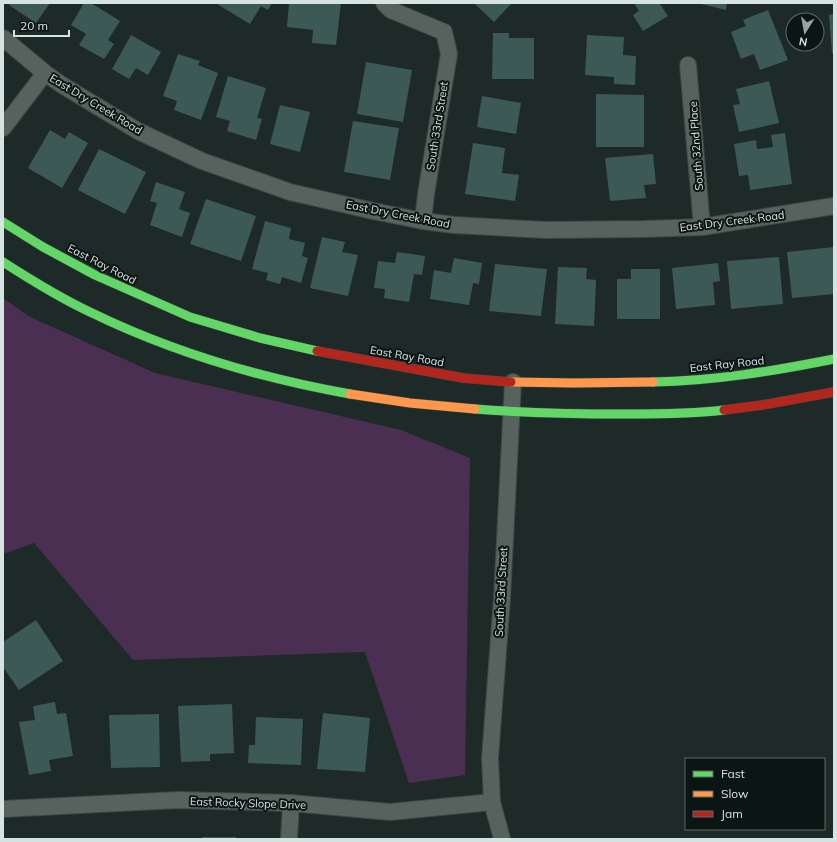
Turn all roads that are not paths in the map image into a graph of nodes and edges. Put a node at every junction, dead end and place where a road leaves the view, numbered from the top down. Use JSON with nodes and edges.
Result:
{"nodes":[{"id":1,"x":384,"y":3,"type":"edge"},
{"id":2,"x":3,"y":38,"type":"edge"},
{"id":3,"x":688,"y":65,"type":"dead end"},
{"id":4,"x":45,"y":73,"type":"junction"},
{"id":5,"x":3,"y":128,"type":"edge"},
{"id":6,"x":834,"y":206,"type":"edge"},
{"id":7,"x":423,"y":221,"type":"junction"},
{"id":8,"x":3,"y":222,"type":"edge"},
{"id":9,"x":702,"y":227,"type":"junction"},
{"id":10,"x":3,"y":262,"type":"edge"},
{"id":11,"x":834,"y":359,"type":"edge"},
{"id":12,"x":513,"y":382,"type":"junction"},
{"id":13,"x":834,"y":392,"type":"edge"},
{"id":14,"x":510,"y":413,"type":"junction"},
{"id":15,"x":492,"y":802,"type":"junction"},
{"id":16,"x":291,"y":804,"type":"junction"},
{"id":17,"x":3,"y":809,"type":"edge"},
{"id":18,"x":289,"y":839,"type":"edge"},
{"id":19,"x":502,"y":839,"type":"edge"}],
"edges":[{"from":1,"to":7,"type":"street","name":"South 33rd Street"},
{"from":2,"to":4,"type":"street","name":"East Dry Creek Road"},
{"from":3,"to":9,"type":"street","name":"South 32nd Place"},
{"from":4,"to":5,"type":"street"},
{"from":4,"to":7,"type":"street","name":"East Dry Creek Road"},
{"from":6,"to":9,"type":"street","name":"East Dry Creek Road"},
{"from":7,"to":9,"type":"street","name":"East Dry Creek Road"},
{"from":8,"to":12,"type":"main road","name":"East Ray Road"},
{"from":10,"to":14,"type":"main road"},
{"from":11,"to":12,"type":"main road","name":"East Ray Road"},
{"from":12,"to":14,"type":"street","name":"South 33rd Street"},
{"from":13,"to":14,"type":"main road"},
{"from":14,"to":15,"type":"street","name":"South 33rd Street"},
{"from":15,"to":16,"type":"street","name":"East Rocky Slope Drive"},
{"from":15,"to":19,"type":"street","name":"South 33rd Street"},
{"from":16,"to":17,"type":"street","name":"East Rocky Slope Drive"},
{"from":16,"to":18,"type":"street"}]}
